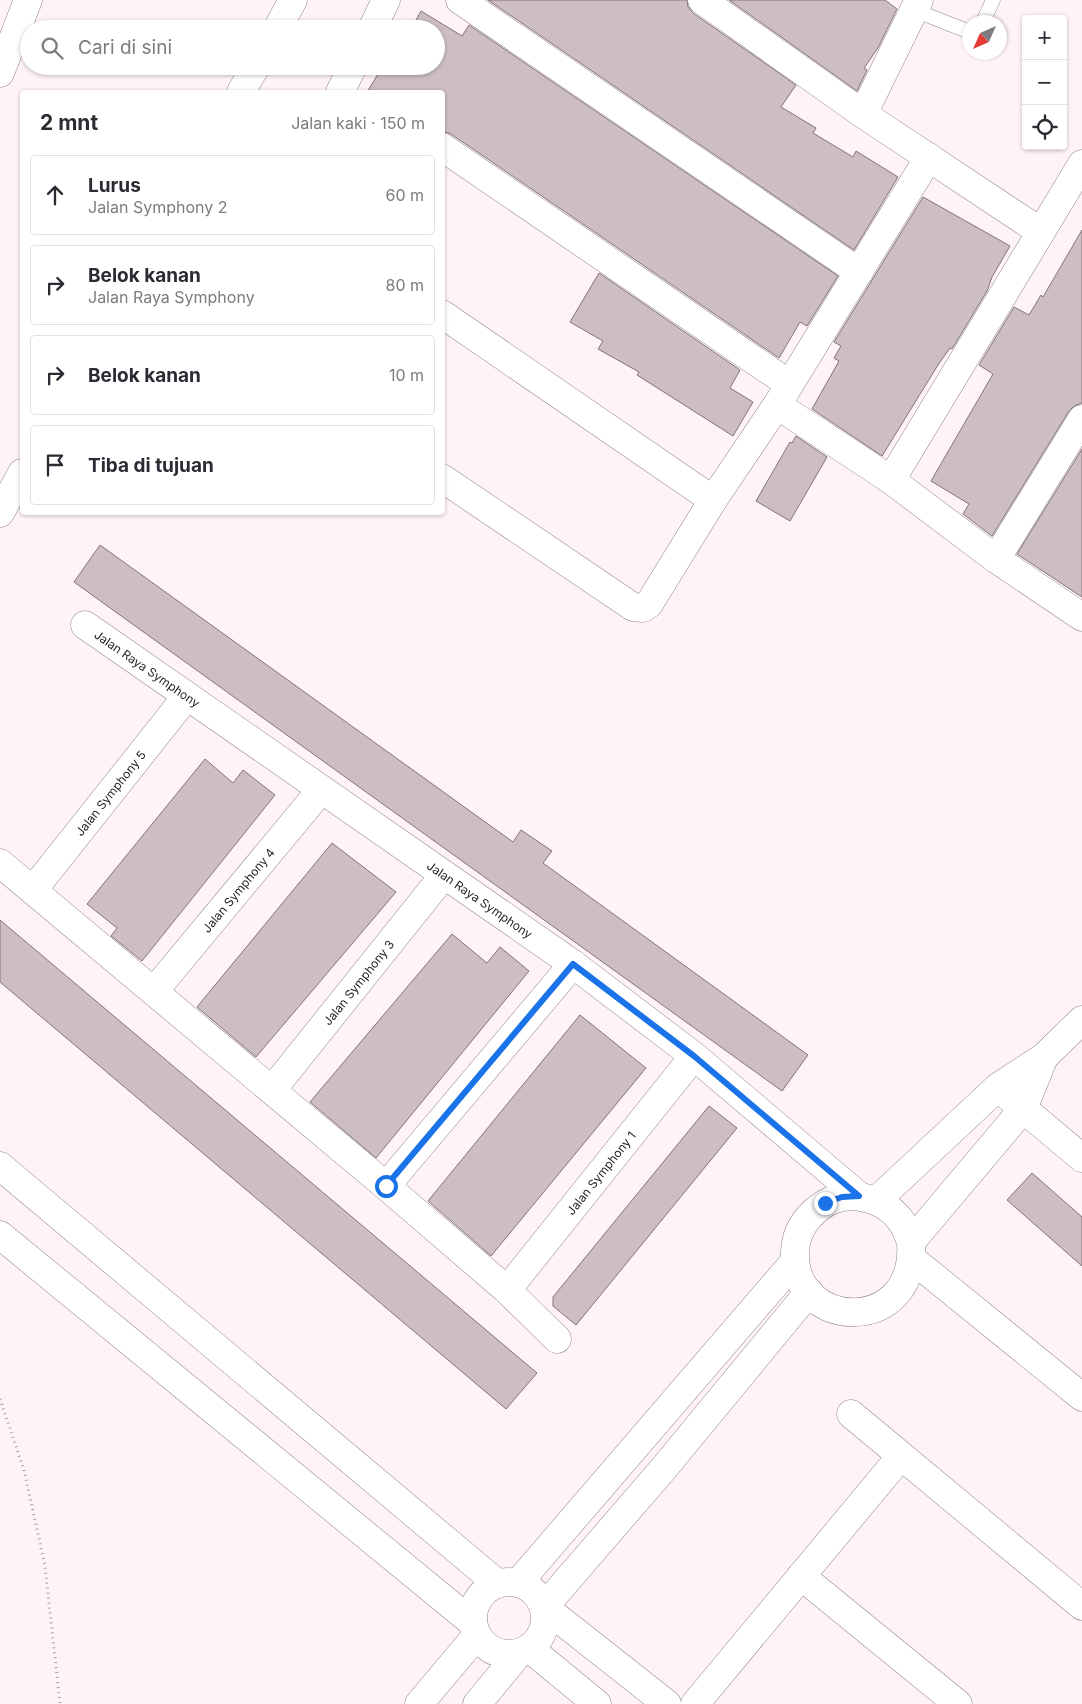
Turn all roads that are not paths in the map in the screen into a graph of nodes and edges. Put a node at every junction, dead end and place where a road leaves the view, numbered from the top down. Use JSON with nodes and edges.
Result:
{"nodes":[{"id":1,"x":28,"y":0,"type":"edge"},
{"id":2,"x":293,"y":0,"type":"edge"},
{"id":3,"x":386,"y":0,"type":"edge"},
{"id":4,"x":460,"y":0,"type":"edge"},
{"id":5,"x":702,"y":0,"type":"edge"},
{"id":6,"x":993,"y":0,"type":"edge"},
{"id":7,"x":916,"y":5,"type":"edge"},
{"id":8,"x":986,"y":15,"type":"edge"},
{"id":9,"x":20,"y":20,"type":"edge"},
{"id":10,"x":282,"y":20,"type":"edge"},
{"id":11,"x":376,"y":20,"type":"edge"},
{"id":12,"x":20,"y":21,"type":"edge"},
{"id":13,"x":962,"y":28,"type":"edge"},
{"id":14,"x":0,"y":72,"type":"edge"},
{"id":15,"x":251,"y":75,"type":"edge"},
{"id":16,"x":242,"y":90,"type":"edge"},
{"id":17,"x":863,"y":114,"type":"junction"},
{"id":18,"x":445,"y":150,"type":"edge"},
{"id":19,"x":929,"y":156,"type":"junction"},
{"id":20,"x":1082,"y":164,"type":"edge"},
{"id":21,"x":1041,"y":232,"type":"junction"},
{"id":22,"x":859,"y":272,"type":"junction"},
{"id":23,"x":445,"y":316,"type":"edge"},
{"id":24,"x":783,"y":394,"type":"junction"},
{"id":25,"x":1082,"y":419,"type":"edge"},
{"id":26,"x":20,"y":477,"type":"edge"},
{"id":27,"x":445,"y":480,"type":"edge"},
{"id":28,"x":890,"y":480,"type":"junction"},
{"id":29,"x":712,"y":500,"type":"junction"},
{"id":30,"x":0,"y":513,"type":"edge"},
{"id":31,"x":996,"y":559,"type":"junction"},
{"id":32,"x":1082,"y":617,"type":"edge"},
{"id":33,"x":85,"y":625,"type":"dead end"},
{"id":34,"x":187,"y":696,"type":"junction"},
{"id":35,"x":321,"y":790,"type":"junction"},
{"id":36,"x":0,"y":863,"type":"edge"},
{"id":37,"x":444,"y":875,"type":"junction"},
{"id":38,"x":32,"y":890,"type":"junction"},
{"id":39,"x":573,"y":964,"type":"junction"},
{"id":40,"x":154,"y":990,"type":"junction"},
{"id":41,"x":1082,"y":1020,"type":"edge"},
{"id":42,"x":694,"y":1056,"type":"junction"},
{"id":43,"x":1044,"y":1057,"type":"junction"},
{"id":44,"x":998,"y":1087,"type":"junction"},
{"id":45,"x":272,"y":1090,"type":"junction"},
{"id":46,"x":1023,"y":1109,"type":"junction"},
{"id":47,"x":1082,"y":1158,"type":"edge"},
{"id":48,"x":0,"y":1166,"type":"edge"},
{"id":49,"x":386,"y":1186,"type":"junction"},
{"id":50,"x":868,"y":1199,"type":"junction"},
{"id":51,"x":0,"y":1235,"type":"edge"},
{"id":52,"x":911,"y":1250,"type":"junction"},
{"id":53,"x":795,"y":1261,"type":"junction"},
{"id":54,"x":507,"y":1290,"type":"junction"},
{"id":55,"x":809,"y":1292,"type":"junction"},
{"id":56,"x":557,"y":1339,"type":"dead end"},
{"id":57,"x":1082,"y":1397,"type":"edge"},
{"id":58,"x":851,"y":1414,"type":"dead end"},
{"id":59,"x":900,"y":1456,"type":"junction"},
{"id":60,"x":801,"y":1576,"type":"junction"},
{"id":61,"x":508,"y":1583,"type":"junction"},
{"id":62,"x":1082,"y":1606,"type":"edge"},
{"id":63,"x":544,"y":1607,"type":"junction"},
{"id":64,"x":475,"y":1629,"type":"junction"},
{"id":65,"x":524,"y":1650,"type":"junction"},
{"id":66,"x":419,"y":1704,"type":"edge"},
{"id":67,"x":477,"y":1704,"type":"edge"},
{"id":68,"x":597,"y":1704,"type":"edge"},
{"id":69,"x":667,"y":1704,"type":"edge"},
{"id":70,"x":694,"y":1704,"type":"edge"},
{"id":71,"x":958,"y":1704,"type":"edge"}],
"edges":[{"from":1,"to":9,"type":"street"},
{"from":2,"to":10,"type":"street"},
{"from":3,"to":11,"type":"street"},
{"from":4,"to":22,"type":"street"},
{"from":5,"to":17,"type":"street"},
{"from":6,"to":8,"type":"lane"},
{"from":7,"to":13,"type":"lane"},
{"from":7,"to":17,"type":"street"},
{"from":12,"to":14,"type":"street"},
{"from":15,"to":16,"type":"street"},
{"from":17,"to":19,"type":"street"},
{"from":18,"to":24,"type":"street"},
{"from":19,"to":21,"type":"street"},
{"from":19,"to":22,"type":"street"},
{"from":20,"to":21,"type":"street"},
{"from":21,"to":28,"type":"street"},
{"from":22,"to":24,"type":"street"},
{"from":23,"to":29,"type":"street"},
{"from":24,"to":28,"type":"street"},
{"from":24,"to":29,"type":"street"},
{"from":25,"to":31,"type":"street"},
{"from":26,"to":30,"type":"street"},
{"from":27,"to":29,"type":"street"},
{"from":28,"to":31,"type":"street"},
{"from":31,"to":32,"type":"street"},
{"from":33,"to":34,"type":"street","name":"Jalan Raya Symphony"},
{"from":34,"to":35,"type":"street","name":"Jalan Raya Symphony"},
{"from":34,"to":38,"type":"street","name":"Jalan Symphony 5"},
{"from":35,"to":37,"type":"street","name":"Jalan Raya Symphony"},
{"from":35,"to":40,"type":"street","name":"Jalan Symphony 4"},
{"from":36,"to":38,"type":"street"},
{"from":37,"to":39,"type":"street","name":"Jalan Raya Symphony"},
{"from":37,"to":45,"type":"street","name":"Jalan Symphony 3"},
{"from":38,"to":40,"type":"street"},
{"from":39,"to":42,"type":"street","name":"Jalan Raya Symphony"},
{"from":39,"to":49,"type":"street"},
{"from":40,"to":45,"type":"street"},
{"from":41,"to":43,"type":"street"},
{"from":42,"to":50,"type":"street","name":"Jalan Raya Symphony"},
{"from":42,"to":54,"type":"street","name":"Jalan Symphony 1"},
{"from":43,"to":44,"type":"street"},
{"from":43,"to":46,"type":"street"},
{"from":44,"to":46,"type":"street"},
{"from":44,"to":50,"type":"street"},
{"from":45,"to":49,"type":"street"},
{"from":46,"to":47,"type":"street"},
{"from":46,"to":52,"type":"street"},
{"from":48,"to":61,"type":"street"},
{"from":49,"to":54,"type":"street"},
{"from":50,"to":52,"type":"street"},
{"from":50,"to":53,"type":"street"},
{"from":51,"to":64,"type":"street"},
{"from":52,"to":55,"type":"street"},
{"from":52,"to":57,"type":"street"},
{"from":53,"to":55,"type":"street"},
{"from":53,"to":61,"type":"street"},
{"from":54,"to":56,"type":"street"},
{"from":55,"to":63,"type":"street"},
{"from":58,"to":59,"type":"street"},
{"from":59,"to":60,"type":"street"},
{"from":59,"to":62,"type":"street"},
{"from":60,"to":70,"type":"street"},
{"from":60,"to":71,"type":"street"},
{"from":61,"to":63,"type":"street"},
{"from":61,"to":64,"type":"street"},
{"from":63,"to":65,"type":"street"},
{"from":63,"to":69,"type":"street"},
{"from":64,"to":65,"type":"street"},
{"from":64,"to":66,"type":"street"},
{"from":65,"to":67,"type":"street"},
{"from":65,"to":68,"type":"street"}]}
